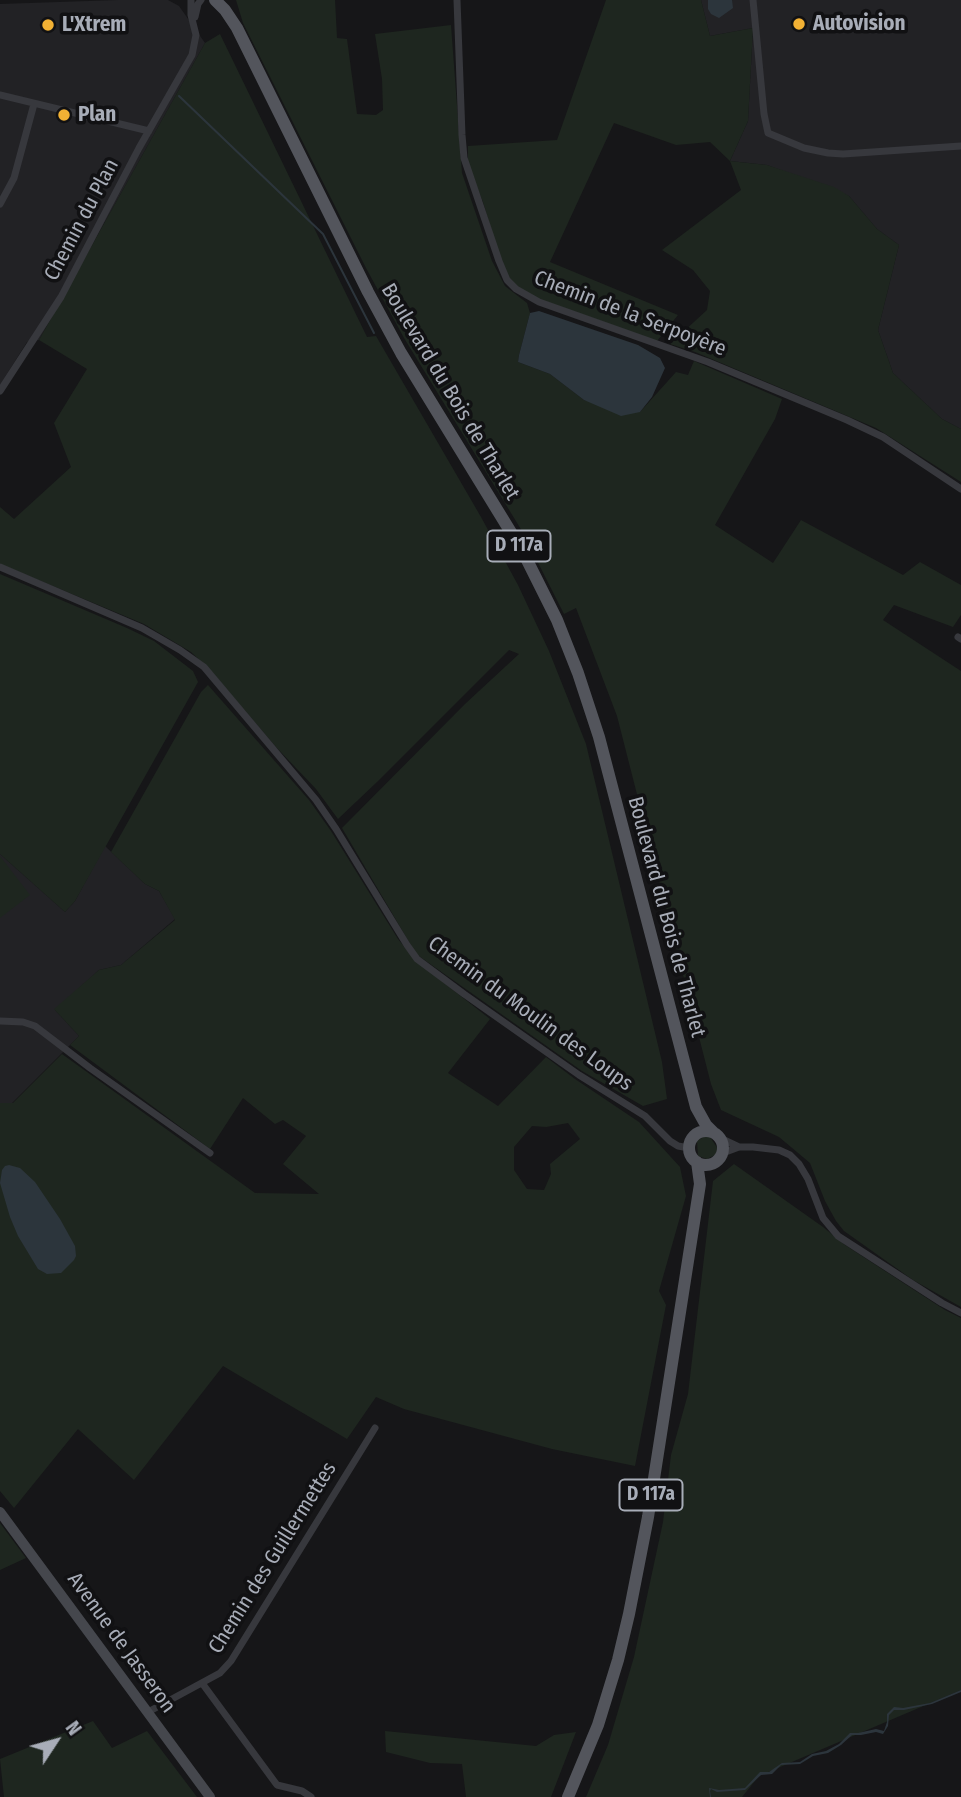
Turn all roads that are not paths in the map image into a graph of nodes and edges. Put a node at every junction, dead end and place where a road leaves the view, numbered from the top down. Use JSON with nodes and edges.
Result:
{"nodes":[{"id":1,"x":191,"y":0,"type":"edge"},
{"id":2,"x":201,"y":0,"type":"edge"},
{"id":3,"x":215,"y":0,"type":"edge"},
{"id":4,"x":231,"y":0,"type":"edge"},
{"id":5,"x":457,"y":0,"type":"edge"},
{"id":6,"x":753,"y":0,"type":"edge"},
{"id":7,"x":194,"y":21,"type":"junction"},
{"id":8,"x":237,"y":28,"type":"junction"},
{"id":9,"x":0,"y":95,"type":"edge"},
{"id":10,"x":34,"y":104,"type":"junction"},
{"id":11,"x":149,"y":131,"type":"junction"},
{"id":12,"x":961,"y":146,"type":"edge"},
{"id":13,"x":0,"y":204,"type":"edge"},
{"id":14,"x":0,"y":391,"type":"edge"},
{"id":15,"x":961,"y":489,"type":"edge"},
{"id":16,"x":0,"y":567,"type":"edge"},
{"id":17,"x":0,"y":1021,"type":"edge"},
{"id":18,"x":696,"y":1107,"type":"junction"},
{"id":19,"x":717,"y":1135,"type":"junction"},
{"id":20,"x":692,"y":1142,"type":"junction"},
{"id":21,"x":739,"y":1147,"type":"junction"},
{"id":22,"x":210,"y":1153,"type":"dead end"},
{"id":23,"x":723,"y":1153,"type":"junction"},
{"id":24,"x":696,"y":1162,"type":"junction"},
{"id":25,"x":712,"y":1164,"type":"junction"},
{"id":26,"x":700,"y":1184,"type":"junction"},
{"id":27,"x":961,"y":1313,"type":"edge"},
{"id":28,"x":375,"y":1428,"type":"dead end"},
{"id":29,"x":0,"y":1512,"type":"edge"},
{"id":30,"x":202,"y":1683,"type":"junction"},
{"id":31,"x":148,"y":1712,"type":"junction"},
{"id":32,"x":210,"y":1797,"type":"edge"},
{"id":33,"x":312,"y":1797,"type":"edge"},
{"id":34,"x":568,"y":1797,"type":"edge"}],
"edges":[{"from":1,"to":7,"type":"street","name":"Chemin du Plan"},
{"from":2,"to":7,"type":"street","name":"Chemin du Plan"},
{"from":3,"to":8,"type":"main road","name":"Boulevard du Bois de Tharlet","number":"D 117a"},
{"from":4,"to":8,"type":"main road","name":"Boulevard du Bois de Tharlet","number":"D 117a"},
{"from":5,"to":15,"type":"street","name":"Chemin de la Serpoyère"},
{"from":6,"to":12,"type":"street"},
{"from":7,"to":11,"type":"street","name":"Chemin du Plan"},
{"from":8,"to":18,"type":"main road","name":"Boulevard du Bois de Tharlet","number":"D 117a"},
{"from":9,"to":10,"type":"street"},
{"from":10,"to":11,"type":"street"},
{"from":10,"to":13,"type":"street"},
{"from":11,"to":14,"type":"street","name":"Chemin du Plan"},
{"from":16,"to":20,"type":"street","name":"Chemin du Moulin des Loups"},
{"from":17,"to":22,"type":"street"},
{"from":18,"to":19,"type":"main road","name":"Boulevard du Bois de Tharlet","number":"D 117a"},
{"from":18,"to":20,"type":"main road","name":"Boulevard du Bois de Tharlet","number":"D 117a"},
{"from":19,"to":20,"type":"main road"},
{"from":19,"to":21,"type":"street"},
{"from":19,"to":23,"type":"main road"},
{"from":20,"to":24,"type":"main road"},
{"from":21,"to":23,"type":"street"},
{"from":21,"to":27,"type":"street"},
{"from":23,"to":25,"type":"main road"},
{"from":24,"to":25,"type":"main road"},
{"from":24,"to":26,"type":"main road","number":"D 117a"},
{"from":25,"to":26,"type":"main road","number":"D 117a"},
{"from":26,"to":34,"type":"main road","number":"D 117a"},
{"from":28,"to":30,"type":"street","name":"Chemin des Guillermettes"},
{"from":29,"to":31,"type":"main road","name":"Avenue de Jasseron"},
{"from":30,"to":31,"type":"street","name":"Chemin des Guillermettes"},
{"from":30,"to":33,"type":"street"},
{"from":31,"to":32,"type":"main road","name":"Avenue de Jasseron"}]}
